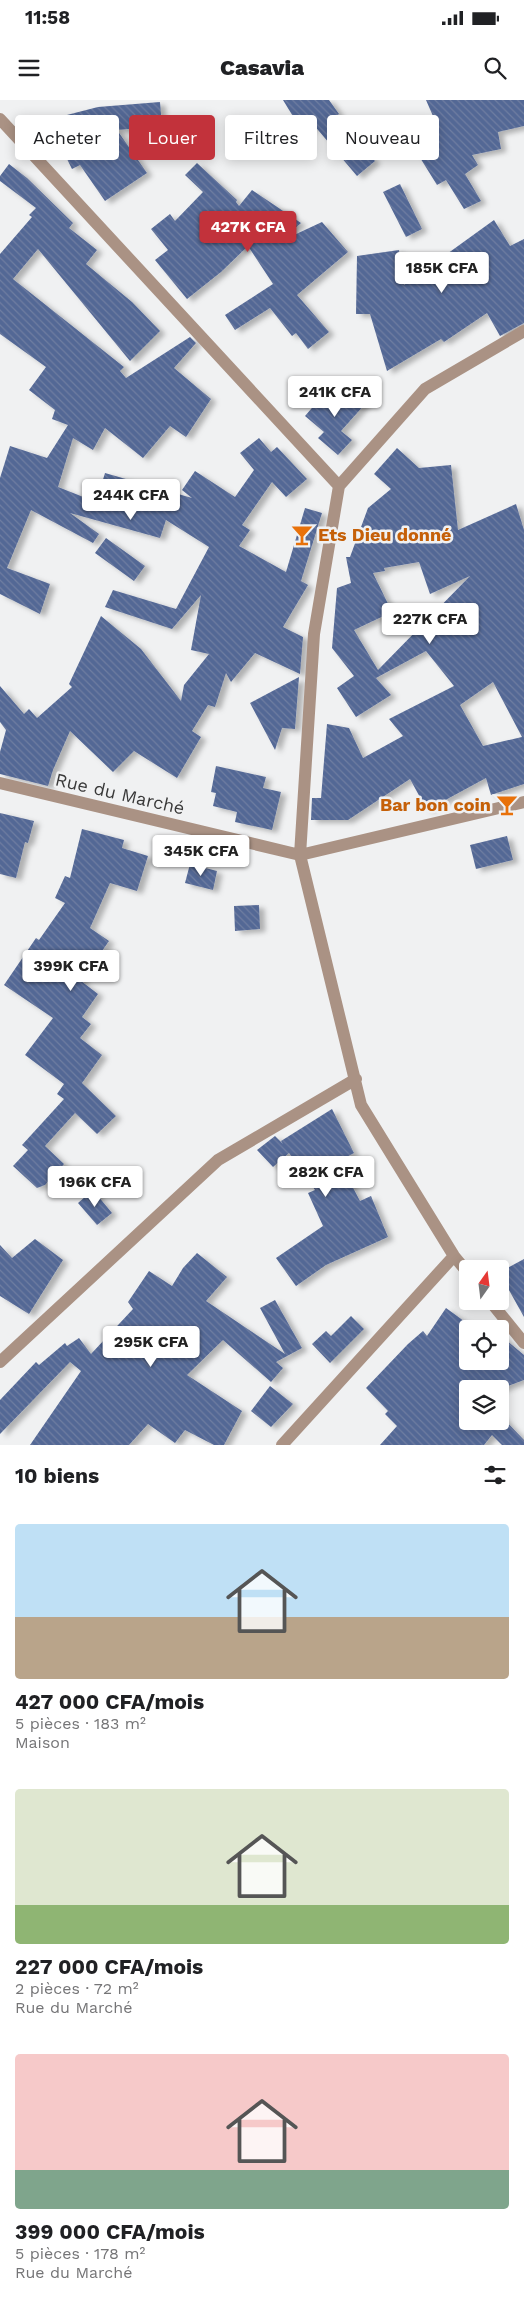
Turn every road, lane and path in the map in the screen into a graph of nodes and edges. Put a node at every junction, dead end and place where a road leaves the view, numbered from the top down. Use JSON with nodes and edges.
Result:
{"nodes":[{"id":1,"x":0,"y":120,"type":"edge"},
{"id":2,"x":524,"y":331,"type":"edge"},
{"id":3,"x":338,"y":486,"type":"junction"},
{"id":4,"x":0,"y":783,"type":"edge"},
{"id":5,"x":524,"y":802,"type":"edge"},
{"id":6,"x":300,"y":855,"type":"junction"},
{"id":7,"x":356,"y":1079,"type":"junction"},
{"id":8,"x":454,"y":1256,"type":"junction"},
{"id":9,"x":459,"y":1262,"type":"edge"},
{"id":10,"x":497,"y":1310,"type":"edge"},
{"id":11,"x":524,"y":1343,"type":"edge"},
{"id":12,"x":0,"y":1362,"type":"edge"},
{"id":13,"x":282,"y":1445,"type":"edge"}],
"edges":[{"from":1,"to":3,"type":"street"},
{"from":2,"to":3,"type":"street"},
{"from":3,"to":6,"type":"street"},
{"from":4,"to":6,"type":"street","name":"Rue du Marché"},
{"from":5,"to":6,"type":"street","name":"Rue du Marché"},
{"from":6,"to":7,"type":"street"},
{"from":7,"to":8,"type":"street"},
{"from":7,"to":12,"type":"street"},
{"from":8,"to":9,"type":"street"},
{"from":8,"to":13,"type":"street"},
{"from":10,"to":11,"type":"street"}]}
